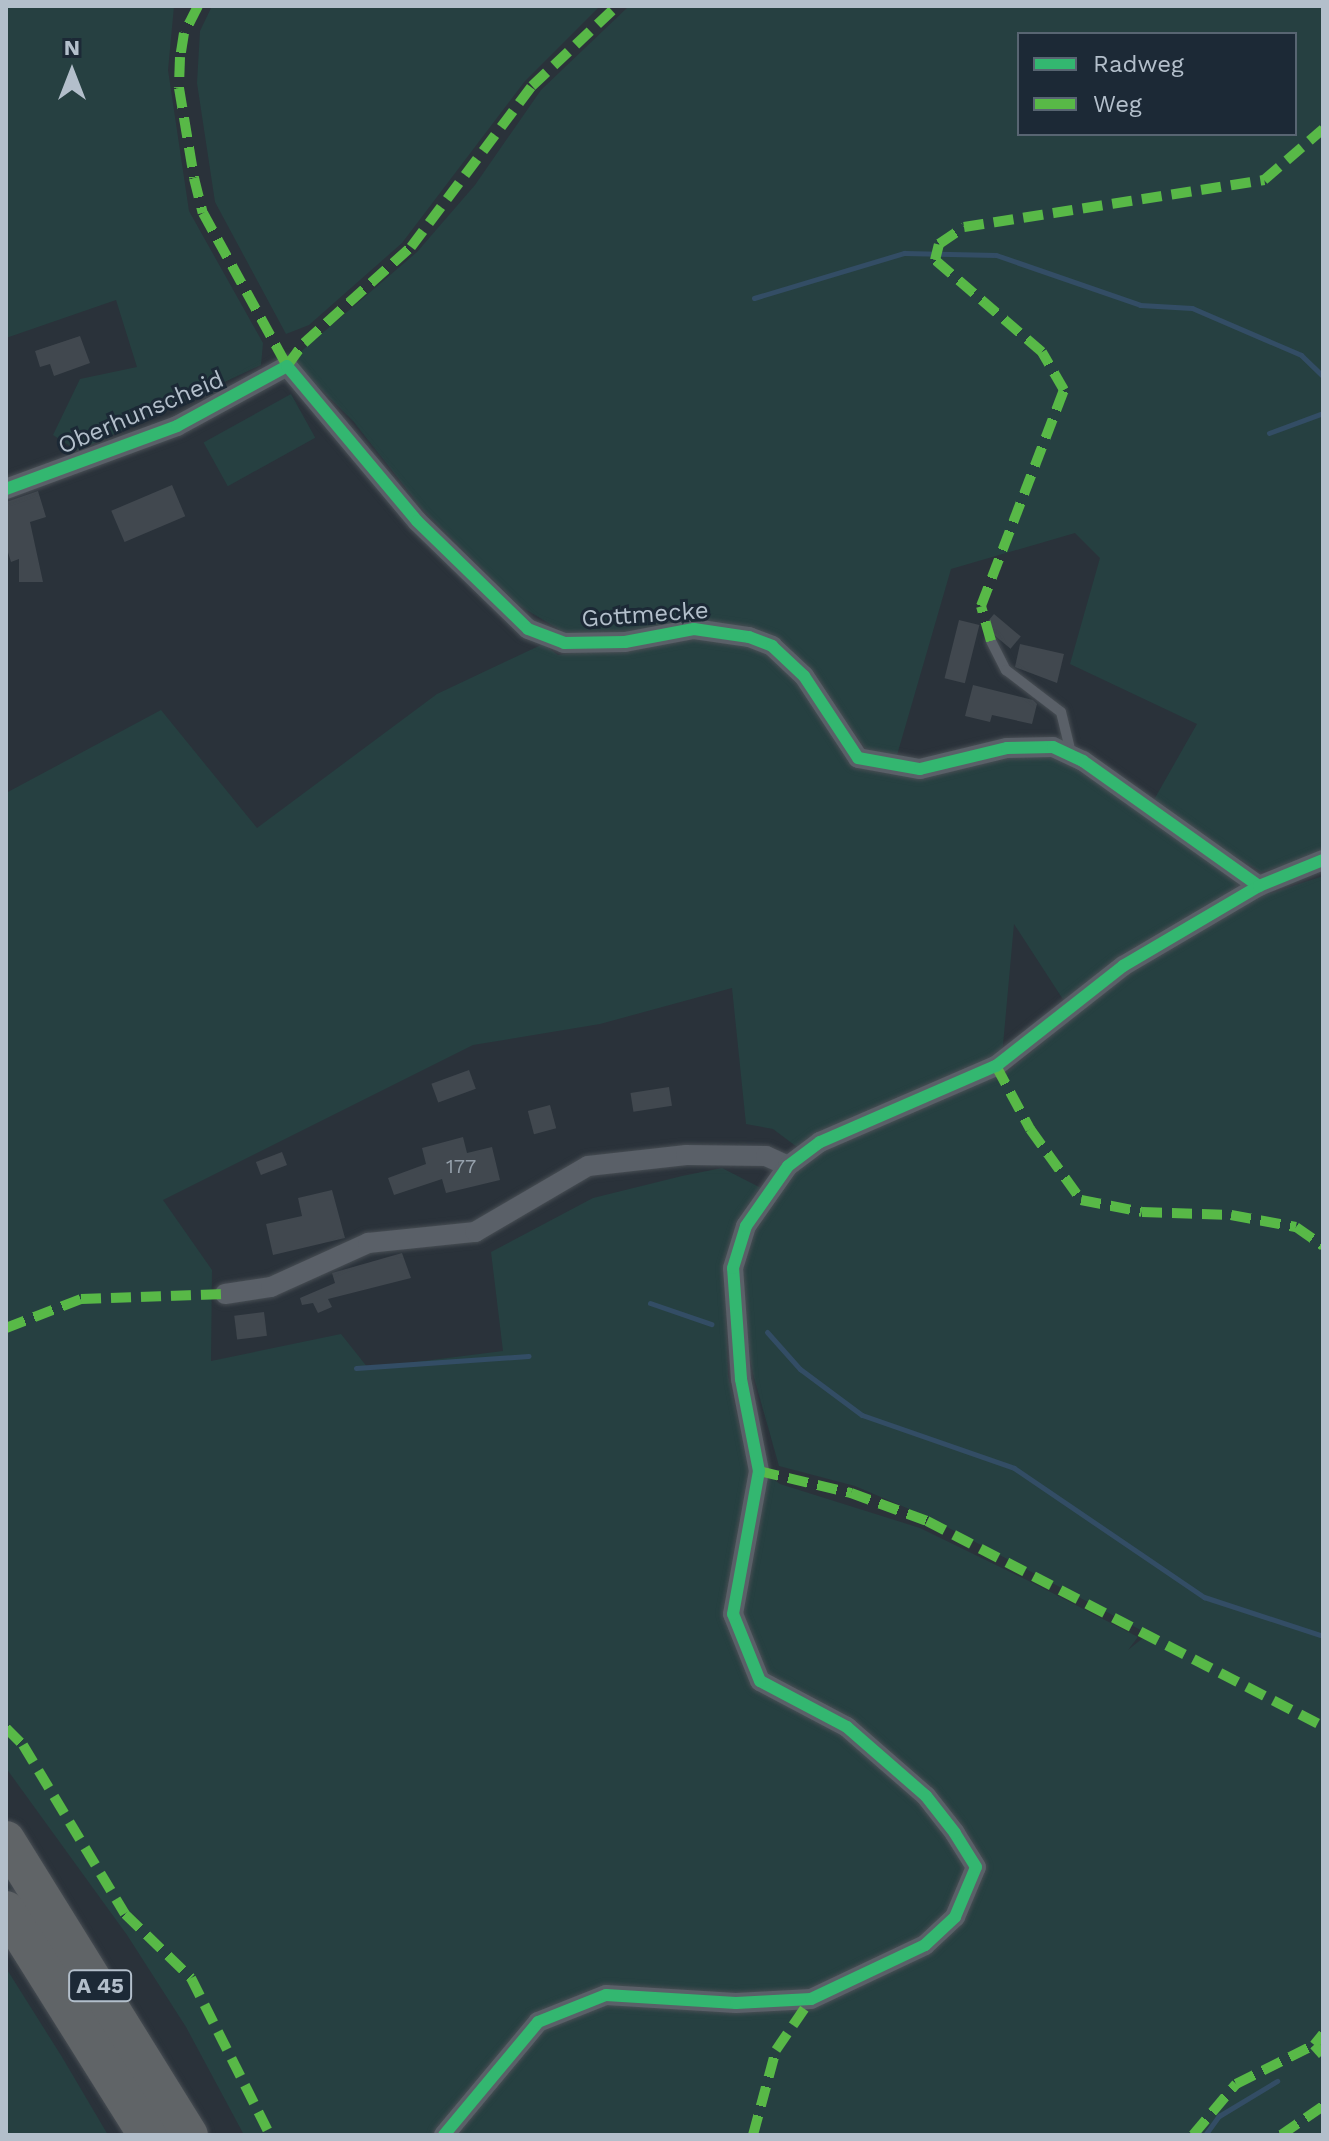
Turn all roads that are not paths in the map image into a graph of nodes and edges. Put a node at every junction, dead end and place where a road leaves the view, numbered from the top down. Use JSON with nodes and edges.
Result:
{"nodes":[{"id":1,"x":287,"y":366,"type":"joint"},
{"id":2,"x":6,"y":489,"type":"edge"},
{"id":3,"x":991,"y":641,"type":"dead end"},
{"id":4,"x":1071,"y":753,"type":"junction"},
{"id":5,"x":1323,"y":860,"type":"edge"},
{"id":6,"x":1259,"y":886,"type":"junction"},
{"id":7,"x":788,"y":1166,"type":"junction"},
{"id":8,"x":225,"y":1294,"type":"dead end"},
{"id":9,"x":6,"y":1840,"type":"edge"},
{"id":10,"x":6,"y":1910,"type":"edge"},
{"id":11,"x":147,"y":2135,"type":"edge"},
{"id":12,"x":189,"y":2135,"type":"edge"},
{"id":13,"x":444,"y":2135,"type":"edge"}],
"edges":[{"from":1,"to":2,"type":"street","name":"Oberhunscheid"},
{"from":1,"to":4,"type":"street","name":"Gottmecke"},
{"from":3,"to":4,"type":"lane"},
{"from":4,"to":6,"type":"street","name":"Gottmecke"},
{"from":5,"to":6,"type":"street"},
{"from":6,"to":7,"type":"street"},
{"from":7,"to":8,"type":"street"},
{"from":7,"to":13,"type":"street"},
{"from":9,"to":12,"type":"highway","number":"A 45"},
{"from":10,"to":11,"type":"highway","number":"A 45"}]}
